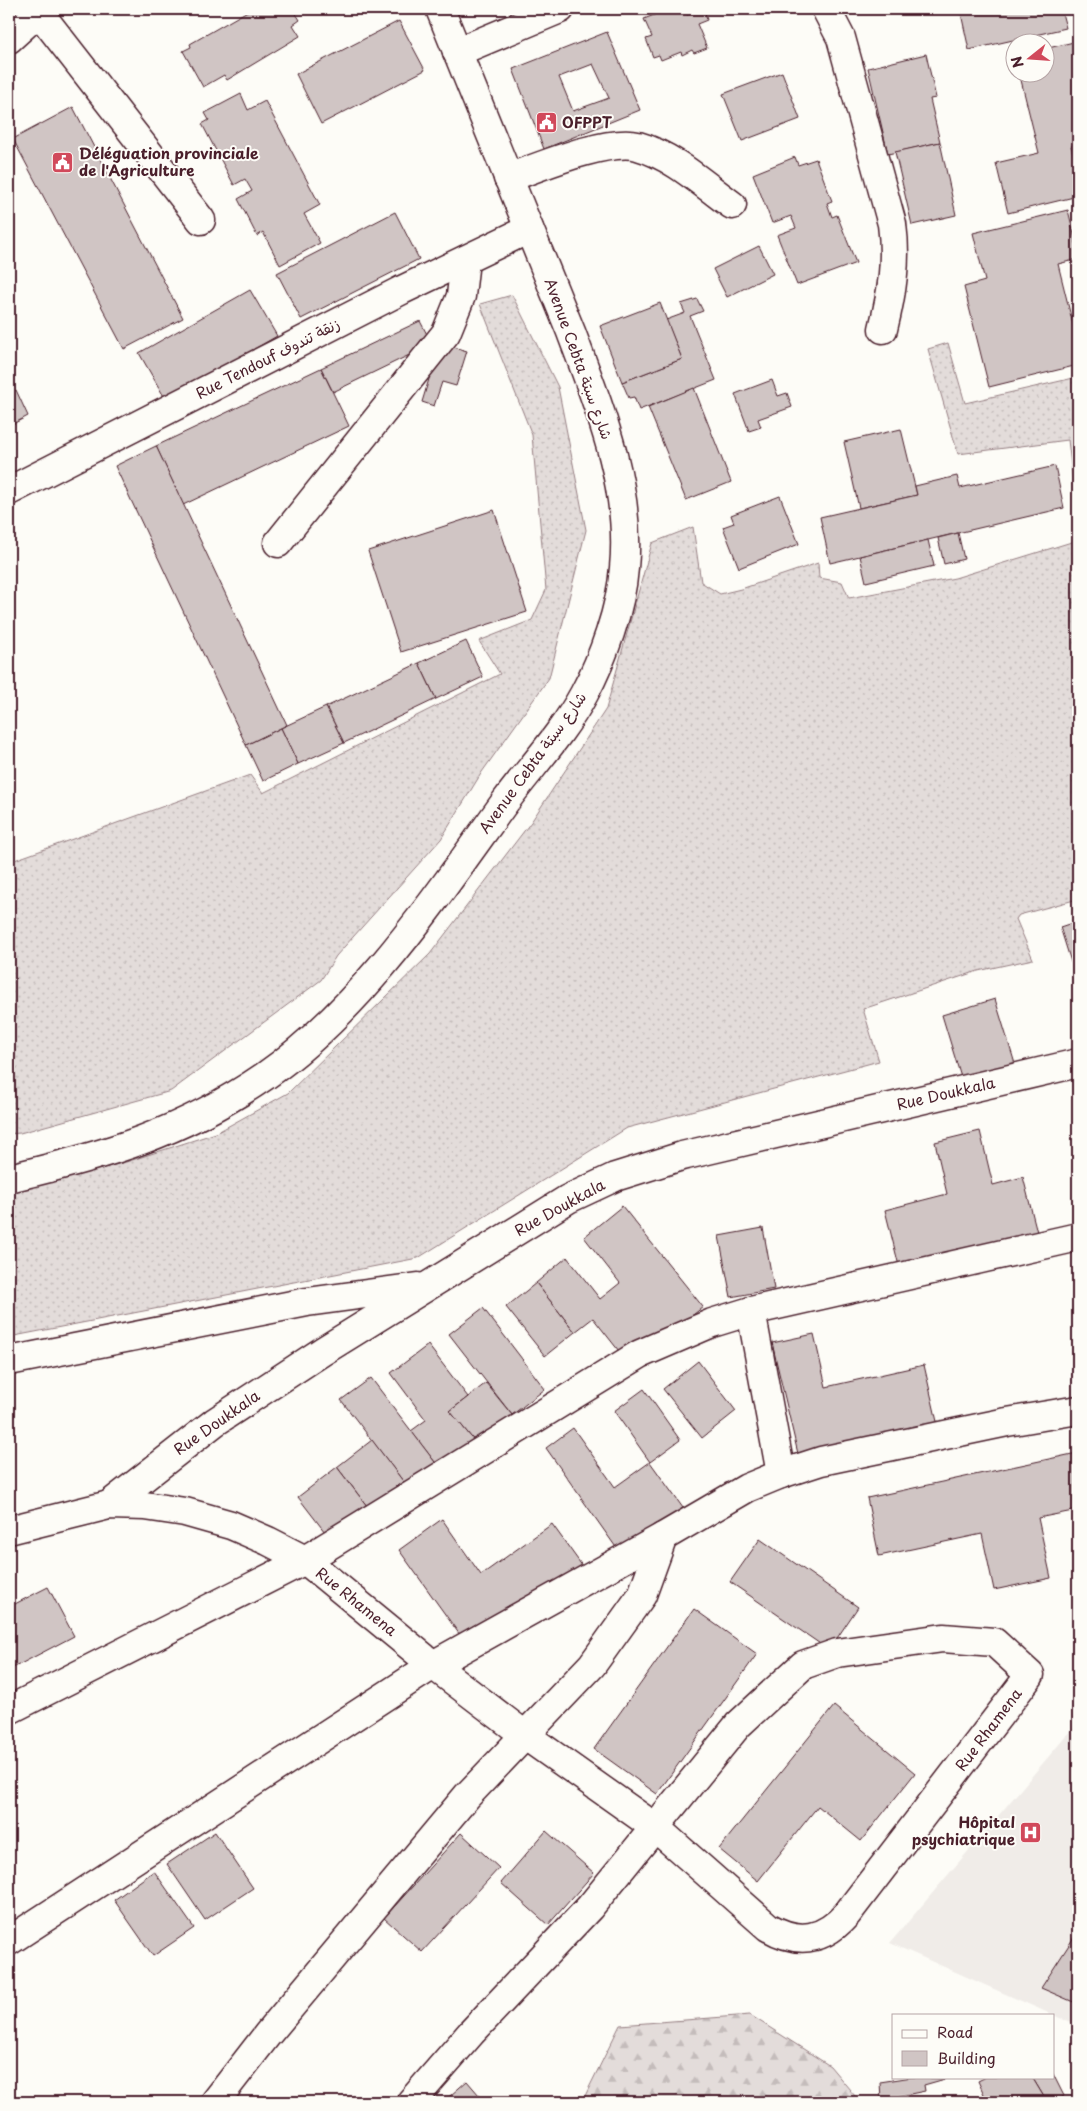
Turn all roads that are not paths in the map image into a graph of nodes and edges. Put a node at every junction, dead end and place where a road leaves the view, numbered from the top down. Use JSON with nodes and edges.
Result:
{"nodes":[{"id":1,"x":440,"y":9,"type":"edge"},
{"id":2,"x":560,"y":9,"type":"edge"},
{"id":3,"x":826,"y":9,"type":"edge"},
{"id":4,"x":40,"y":10,"type":"edge"},
{"id":5,"x":9,"y":39,"type":"edge"},
{"id":6,"x":457,"y":52,"type":"junction"},
{"id":7,"x":508,"y":178,"type":"junction"},
{"id":8,"x":732,"y":205,"type":"dead end"},
{"id":9,"x":201,"y":220,"type":"dead end"},
{"id":10,"x":529,"y":229,"type":"junction"},
{"id":11,"x":465,"y":260,"type":"junction"},
{"id":12,"x":883,"y":329,"type":"dead end"},
{"id":13,"x":9,"y":491,"type":"edge"},
{"id":14,"x":278,"y":543,"type":"dead end"},
{"id":15,"x":1078,"y":1063,"type":"edge"},
{"id":16,"x":9,"y":1178,"type":"edge"},
{"id":17,"x":1078,"y":1237,"type":"edge"},
{"id":18,"x":428,"y":1286,"type":"junction"},
{"id":19,"x":751,"y":1311,"type":"junction"},
{"id":20,"x":9,"y":1361,"type":"edge"},
{"id":21,"x":1078,"y":1410,"type":"edge"},
{"id":22,"x":781,"y":1474,"type":"junction"},
{"id":23,"x":109,"y":1506,"type":"junction"},
{"id":24,"x":9,"y":1530,"type":"edge"},
{"id":25,"x":662,"y":1537,"type":"junction"},
{"id":26,"x":305,"y":1560,"type":"junction"},
{"id":27,"x":433,"y":1665,"type":"junction"},
{"id":28,"x":9,"y":1710,"type":"edge"},
{"id":29,"x":526,"y":1736,"type":"junction"},
{"id":30,"x":656,"y":1828,"type":"junction"},
{"id":31,"x":9,"y":1941,"type":"edge"},
{"id":32,"x":215,"y":2102,"type":"edge"},
{"id":33,"x":411,"y":2102,"type":"edge"}],
"edges":[{"from":1,"to":6,"type":"street","name":"Avenue Cebta شارع سبتة"},
{"from":2,"to":6,"type":"street"},
{"from":3,"to":12,"type":"street"},
{"from":4,"to":5,"type":"street"},
{"from":4,"to":9,"type":"street"},
{"from":6,"to":7,"type":"street","name":"Avenue Cebta شارع سبتة"},
{"from":7,"to":8,"type":"street"},
{"from":7,"to":10,"type":"street","name":"Avenue Cebta شارع سبتة"},
{"from":10,"to":11,"type":"street","name":"Rue Tendouf زنقة تندوف"},
{"from":10,"to":16,"type":"street","name":"Avenue Cebta شارع سبتة"},
{"from":11,"to":13,"type":"street","name":"Rue Tendouf زنقة تندوف"},
{"from":11,"to":14,"type":"street"},
{"from":15,"to":18,"type":"street","name":"Rue Doukkala"},
{"from":17,"to":19,"type":"street"},
{"from":18,"to":20,"type":"street"},
{"from":18,"to":23,"type":"street","name":"Rue Doukkala"},
{"from":19,"to":22,"type":"street"},
{"from":19,"to":26,"type":"street"},
{"from":21,"to":22,"type":"street"},
{"from":22,"to":25,"type":"street"},
{"from":23,"to":24,"type":"street","name":"Rue Rhamena"},
{"from":23,"to":26,"type":"street","name":"Rue Rhamena"},
{"from":25,"to":27,"type":"street"},
{"from":25,"to":29,"type":"street"},
{"from":26,"to":27,"type":"street","name":"Rue Rhamena"},
{"from":26,"to":28,"type":"street"},
{"from":27,"to":29,"type":"street","name":"Rue Rhamena"},
{"from":27,"to":31,"type":"street"},
{"from":29,"to":30,"type":"street","name":"Rue Rhamena"},
{"from":29,"to":32,"type":"street"},
{"from":30,"to":30,"type":"street","name":"Rue Rhamena"},
{"from":30,"to":33,"type":"street"}]}
